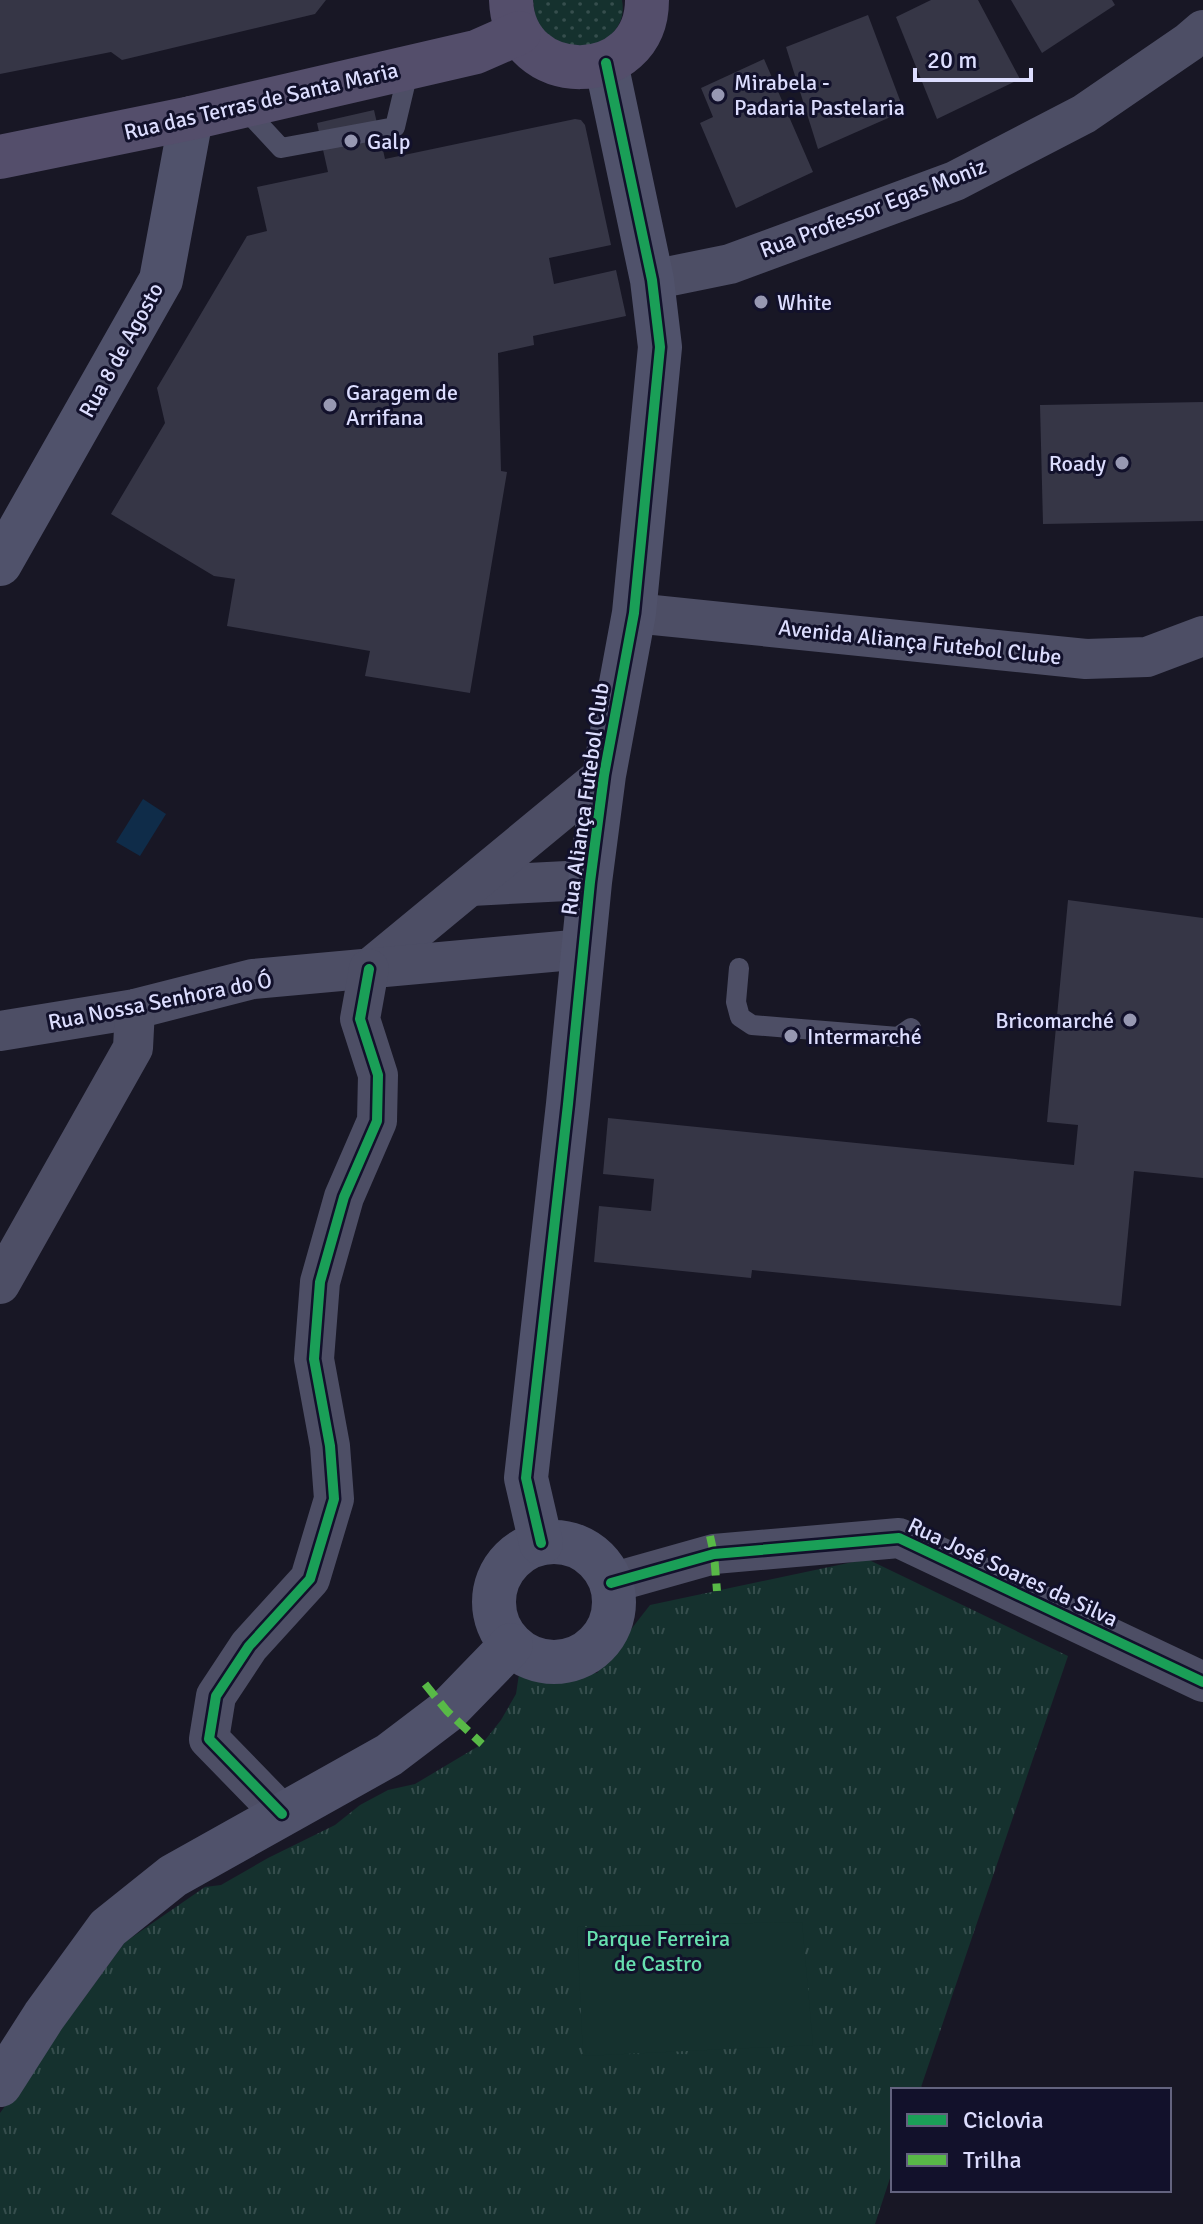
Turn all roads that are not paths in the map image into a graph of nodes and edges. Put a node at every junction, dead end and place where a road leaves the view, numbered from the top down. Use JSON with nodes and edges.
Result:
{"nodes":[{"id":1,"x":651,"y":1,"type":"edge"},
{"id":2,"x":515,"y":16,"type":"edge"},
{"id":3,"x":1203,"y":30,"type":"edge"},
{"id":4,"x":606,"y":63,"type":"junction"},
{"id":5,"x":191,"y":118,"type":"junction"},
{"id":6,"x":0,"y":157,"type":"edge"},
{"id":7,"x":652,"y":280,"type":"junction"},
{"id":8,"x":0,"y":564,"type":"edge"},
{"id":9,"x":634,"y":613,"type":"junction"},
{"id":10,"x":1203,"y":636,"type":"edge"},
{"id":11,"x":604,"y":775,"type":"junction"},
{"id":12,"x":590,"y":882,"type":"junction"},
{"id":13,"x":471,"y":886,"type":"junction"},
{"id":14,"x":584,"y":949,"type":"junction"},
{"id":15,"x":739,"y":968,"type":"dead end"},
{"id":16,"x":369,"y":969,"type":"junction"},
{"id":17,"x":135,"y":1009,"type":"junction"},
{"id":18,"x":911,"y":1028,"type":"dead end"},
{"id":19,"x":0,"y":1031,"type":"edge"},
{"id":20,"x":0,"y":1284,"type":"edge"},
{"id":21,"x":541,"y":1543,"type":"junction"},
{"id":22,"x":611,"y":1583,"type":"junction"},
{"id":23,"x":511,"y":1645,"type":"junction"},
{"id":24,"x":1203,"y":1682,"type":"edge"},
{"id":25,"x":282,"y":1814,"type":"junction"},
{"id":26,"x":1,"y":2080,"type":"edge"}],
"edges":[{"from":1,"to":4,"type":"main road"},
{"from":2,"to":4,"type":"main road","name":"Rua das Terras de Santa Maria"},
{"from":2,"to":5,"type":"main road","name":"Rua das Terras de Santa Maria"},
{"from":3,"to":7,"type":"street","name":"Rua Professor Egas Moniz"},
{"from":4,"to":7,"type":"street","name":"Rua Aliança Futebol Club"},
{"from":5,"to":6,"type":"main road","name":"Rua das Terras de Santa Maria"},
{"from":5,"to":8,"type":"street","name":"Rua 8 de Agosto"},
{"from":7,"to":9,"type":"street","name":"Rua Aliança Futebol Club"},
{"from":9,"to":10,"type":"street","name":"Avenida Aliança Futebol Clube"},
{"from":9,"to":11,"type":"street","name":"Rua Aliança Futebol Club"},
{"from":11,"to":12,"type":"street","name":"Rua Aliança Futebol Club"},
{"from":11,"to":13,"type":"street"},
{"from":12,"to":13,"type":"street"},
{"from":12,"to":14,"type":"street","name":"Rua Aliança Futebol Club"},
{"from":13,"to":16,"type":"street"},
{"from":14,"to":16,"type":"street","name":"Rua Nossa Senhora do Ó"},
{"from":14,"to":21,"type":"street","name":"Rua Aliança Futebol Club"},
{"from":15,"to":18,"type":"lane"},
{"from":16,"to":17,"type":"street","name":"Rua Nossa Senhora do Ó"},
{"from":16,"to":25,"type":"street"},
{"from":17,"to":19,"type":"street","name":"Rua Nossa Senhora do Ó"},
{"from":17,"to":20,"type":"street"},
{"from":21,"to":22,"type":"street"},
{"from":21,"to":23,"type":"street"},
{"from":22,"to":23,"type":"street"},
{"from":22,"to":24,"type":"street","name":"Rua José Soares da Silva"},
{"from":23,"to":25,"type":"street"},
{"from":25,"to":26,"type":"street"}]}
